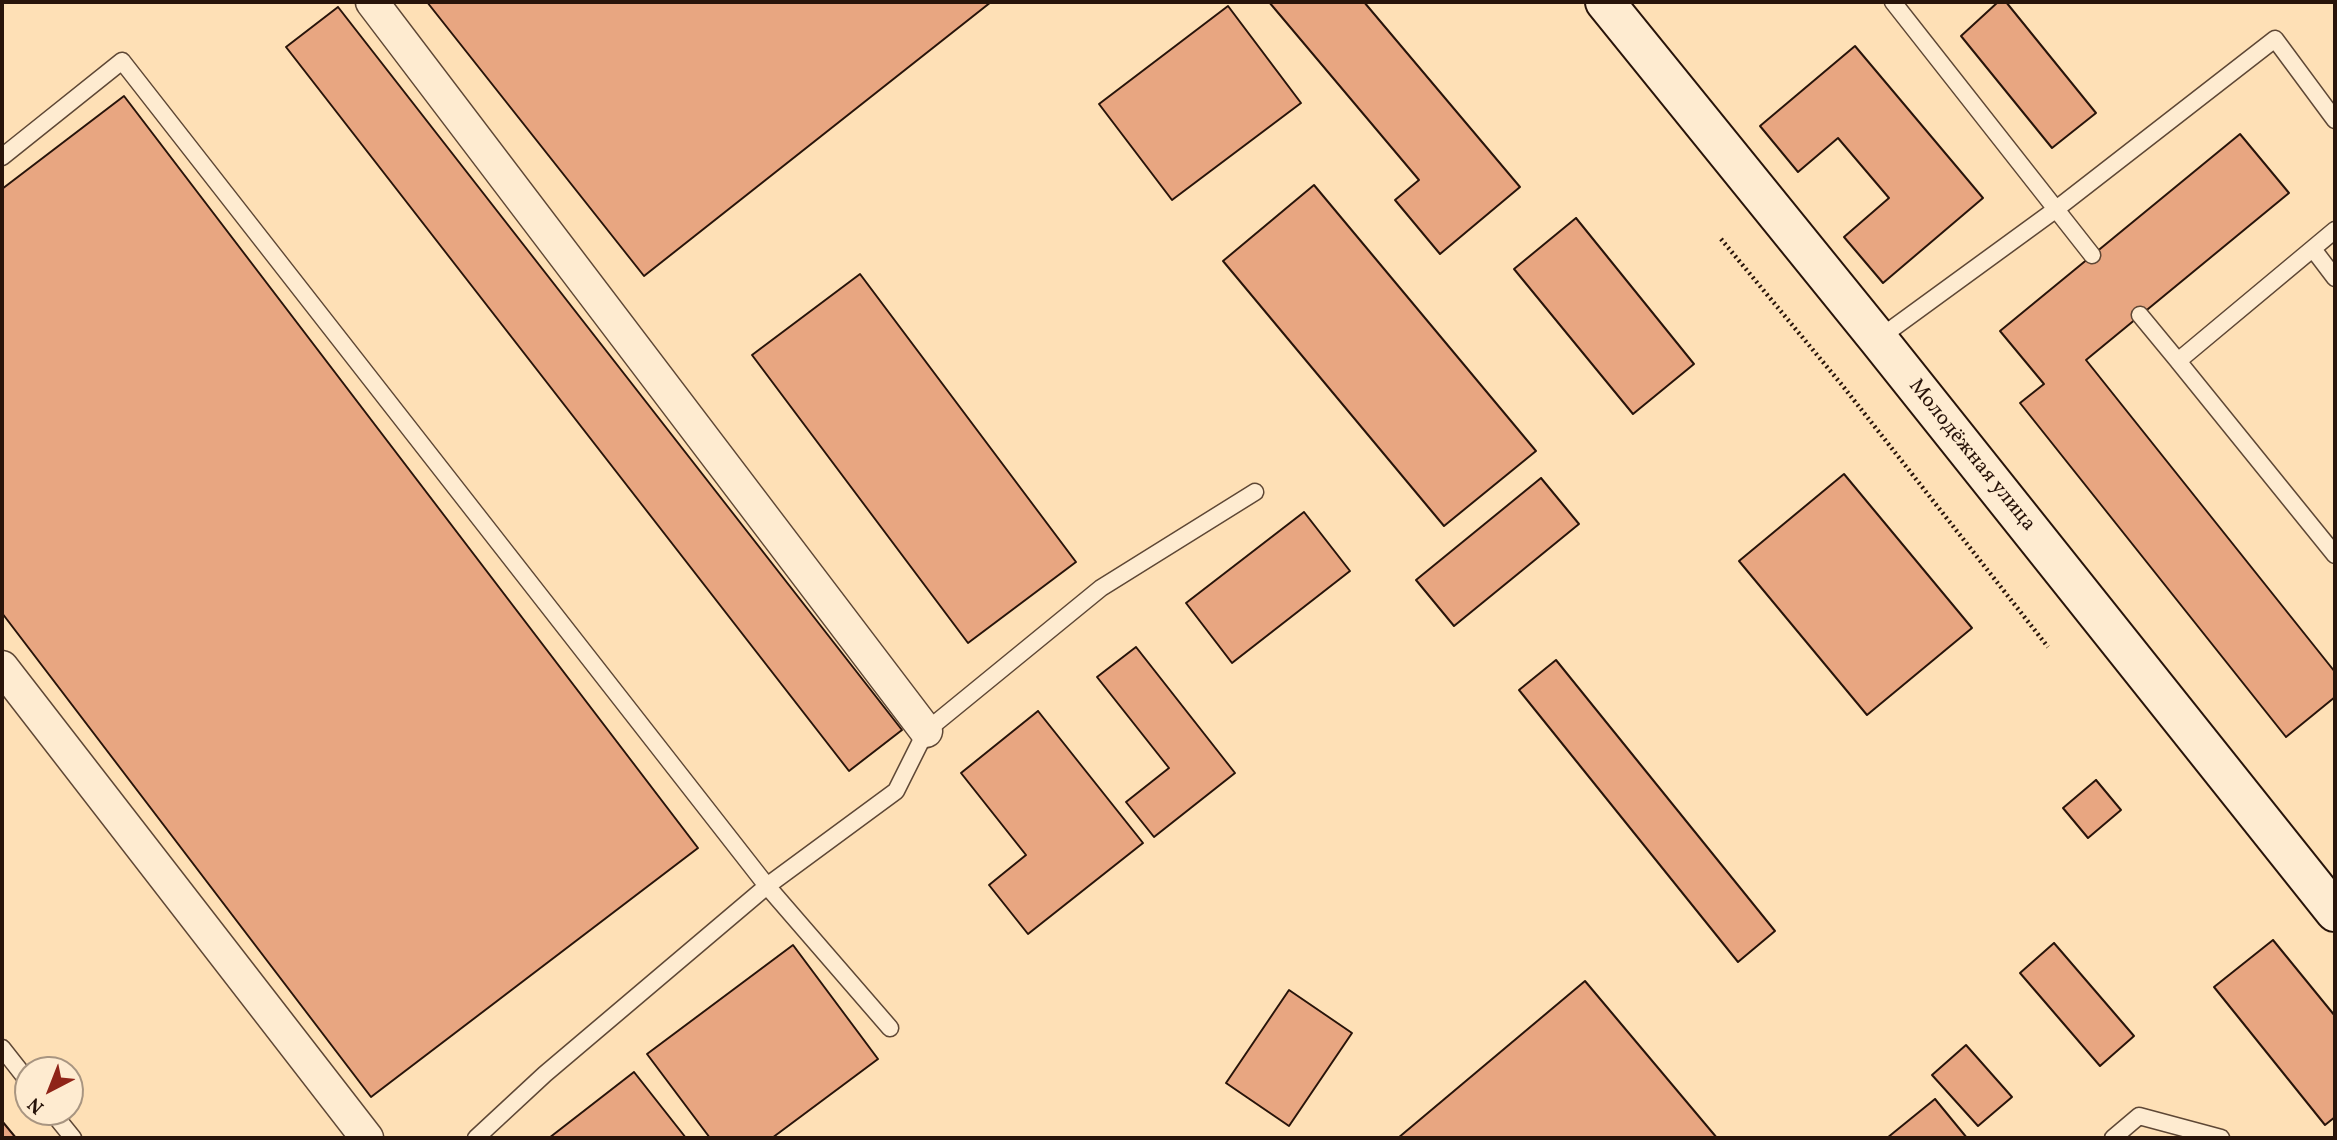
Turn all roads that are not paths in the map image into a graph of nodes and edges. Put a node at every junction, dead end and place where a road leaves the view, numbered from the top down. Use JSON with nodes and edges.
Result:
{"nodes":[{"id":1,"x":372,"y":2,"type":"edge"},
{"id":2,"x":1605,"y":2,"type":"edge"},
{"id":3,"x":1893,"y":2,"type":"edge"},
{"id":4,"x":2335,"y":120,"type":"edge"},
{"id":5,"x":2,"y":157,"type":"edge"},
{"id":6,"x":2055,"y":210,"type":"junction"},
{"id":7,"x":2335,"y":230,"type":"edge"},
{"id":8,"x":2313,"y":249,"type":"junction"},
{"id":9,"x":2092,"y":255,"type":"dead end"},
{"id":10,"x":2335,"y":278,"type":"edge"},
{"id":11,"x":2140,"y":315,"type":"dead end"},
{"id":12,"x":1878,"y":339,"type":"junction"},
{"id":13,"x":2178,"y":360,"type":"junction"},
{"id":14,"x":1255,"y":492,"type":"dead end"},
{"id":15,"x":2335,"y":555,"type":"edge"},
{"id":16,"x":2,"y":667,"type":"edge"},
{"id":17,"x":926,"y":731,"type":"junction"},
{"id":18,"x":767,"y":886,"type":"junction"},
{"id":19,"x":2335,"y":912,"type":"edge"},
{"id":20,"x":890,"y":1028,"type":"dead end"},
{"id":21,"x":2,"y":1048,"type":"edge"},
{"id":22,"x":14,"y":1063,"type":"edge"},
{"id":23,"x":367,"y":1138,"type":"edge"},
{"id":24,"x":476,"y":1138,"type":"edge"},
{"id":25,"x":2113,"y":1138,"type":"edge"},
{"id":26,"x":2221,"y":1138,"type":"edge"}],
"edges":[{"from":1,"to":17,"type":"street"},
{"from":2,"to":12,"type":"main road","name":"Молодёжная улица"},
{"from":3,"to":6,"type":"lane"},
{"from":4,"to":6,"type":"lane"},
{"from":5,"to":18,"type":"lane"},
{"from":6,"to":9,"type":"lane"},
{"from":6,"to":12,"type":"lane"},
{"from":7,"to":8,"type":"lane"},
{"from":8,"to":10,"type":"lane"},
{"from":8,"to":13,"type":"lane"},
{"from":11,"to":13,"type":"lane"},
{"from":12,"to":19,"type":"main road","name":"Молодёжная улица"},
{"from":13,"to":15,"type":"lane"},
{"from":14,"to":17,"type":"lane"},
{"from":16,"to":23,"type":"street"},
{"from":17,"to":18,"type":"lane"},
{"from":18,"to":20,"type":"lane"},
{"from":18,"to":24,"type":"lane"},
{"from":21,"to":22,"type":"lane"},
{"from":25,"to":26,"type":"lane"}]}
